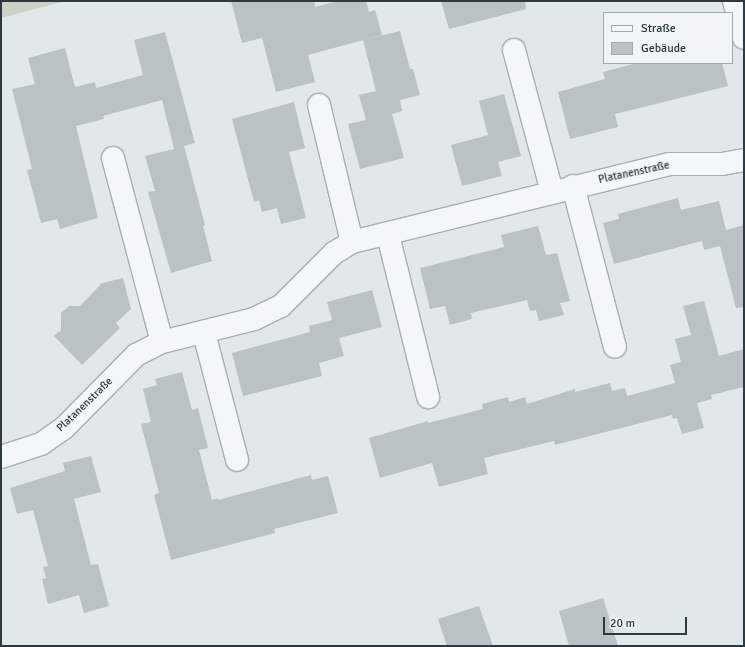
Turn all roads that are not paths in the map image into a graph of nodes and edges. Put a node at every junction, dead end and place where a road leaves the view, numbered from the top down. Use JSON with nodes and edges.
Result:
{"nodes":[{"id":1,"x":734,"y":1,"type":"edge"},
{"id":2,"x":744,"y":38,"type":"edge"},
{"id":3,"x":514,"y":50,"type":"dead end"},
{"id":4,"x":318,"y":105,"type":"dead end"},
{"id":5,"x":113,"y":158,"type":"dead end"},
{"id":6,"x":744,"y":160,"type":"edge"},
{"id":7,"x":573,"y":186,"type":"junction"},
{"id":8,"x":552,"y":192,"type":"junction"},
{"id":9,"x":388,"y":235,"type":"junction"},
{"id":10,"x":352,"y":242,"type":"junction"},
{"id":11,"x":204,"y":333,"type":"junction"},
{"id":12,"x":162,"y":342,"type":"junction"},
{"id":13,"x":615,"y":347,"type":"dead end"},
{"id":14,"x":428,"y":397,"type":"dead end"},
{"id":15,"x":1,"y":457,"type":"edge"},
{"id":16,"x":237,"y":460,"type":"dead end"}],
"edges":[{"from":1,"to":2,"type":"street"},
{"from":3,"to":8,"type":"street"},
{"from":4,"to":10,"type":"street"},
{"from":5,"to":12,"type":"street"},
{"from":6,"to":7,"type":"street","name":"Platanenstraße"},
{"from":7,"to":8,"type":"street","name":"Platanenstraße"},
{"from":7,"to":13,"type":"street"},
{"from":8,"to":9,"type":"street","name":"Platanenstraße"},
{"from":9,"to":10,"type":"street","name":"Platanenstraße"},
{"from":9,"to":14,"type":"street"},
{"from":10,"to":11,"type":"street","name":"Platanenstraße"},
{"from":11,"to":12,"type":"street","name":"Platanenstraße"},
{"from":11,"to":16,"type":"street"},
{"from":12,"to":15,"type":"street","name":"Platanenstraße"}]}
